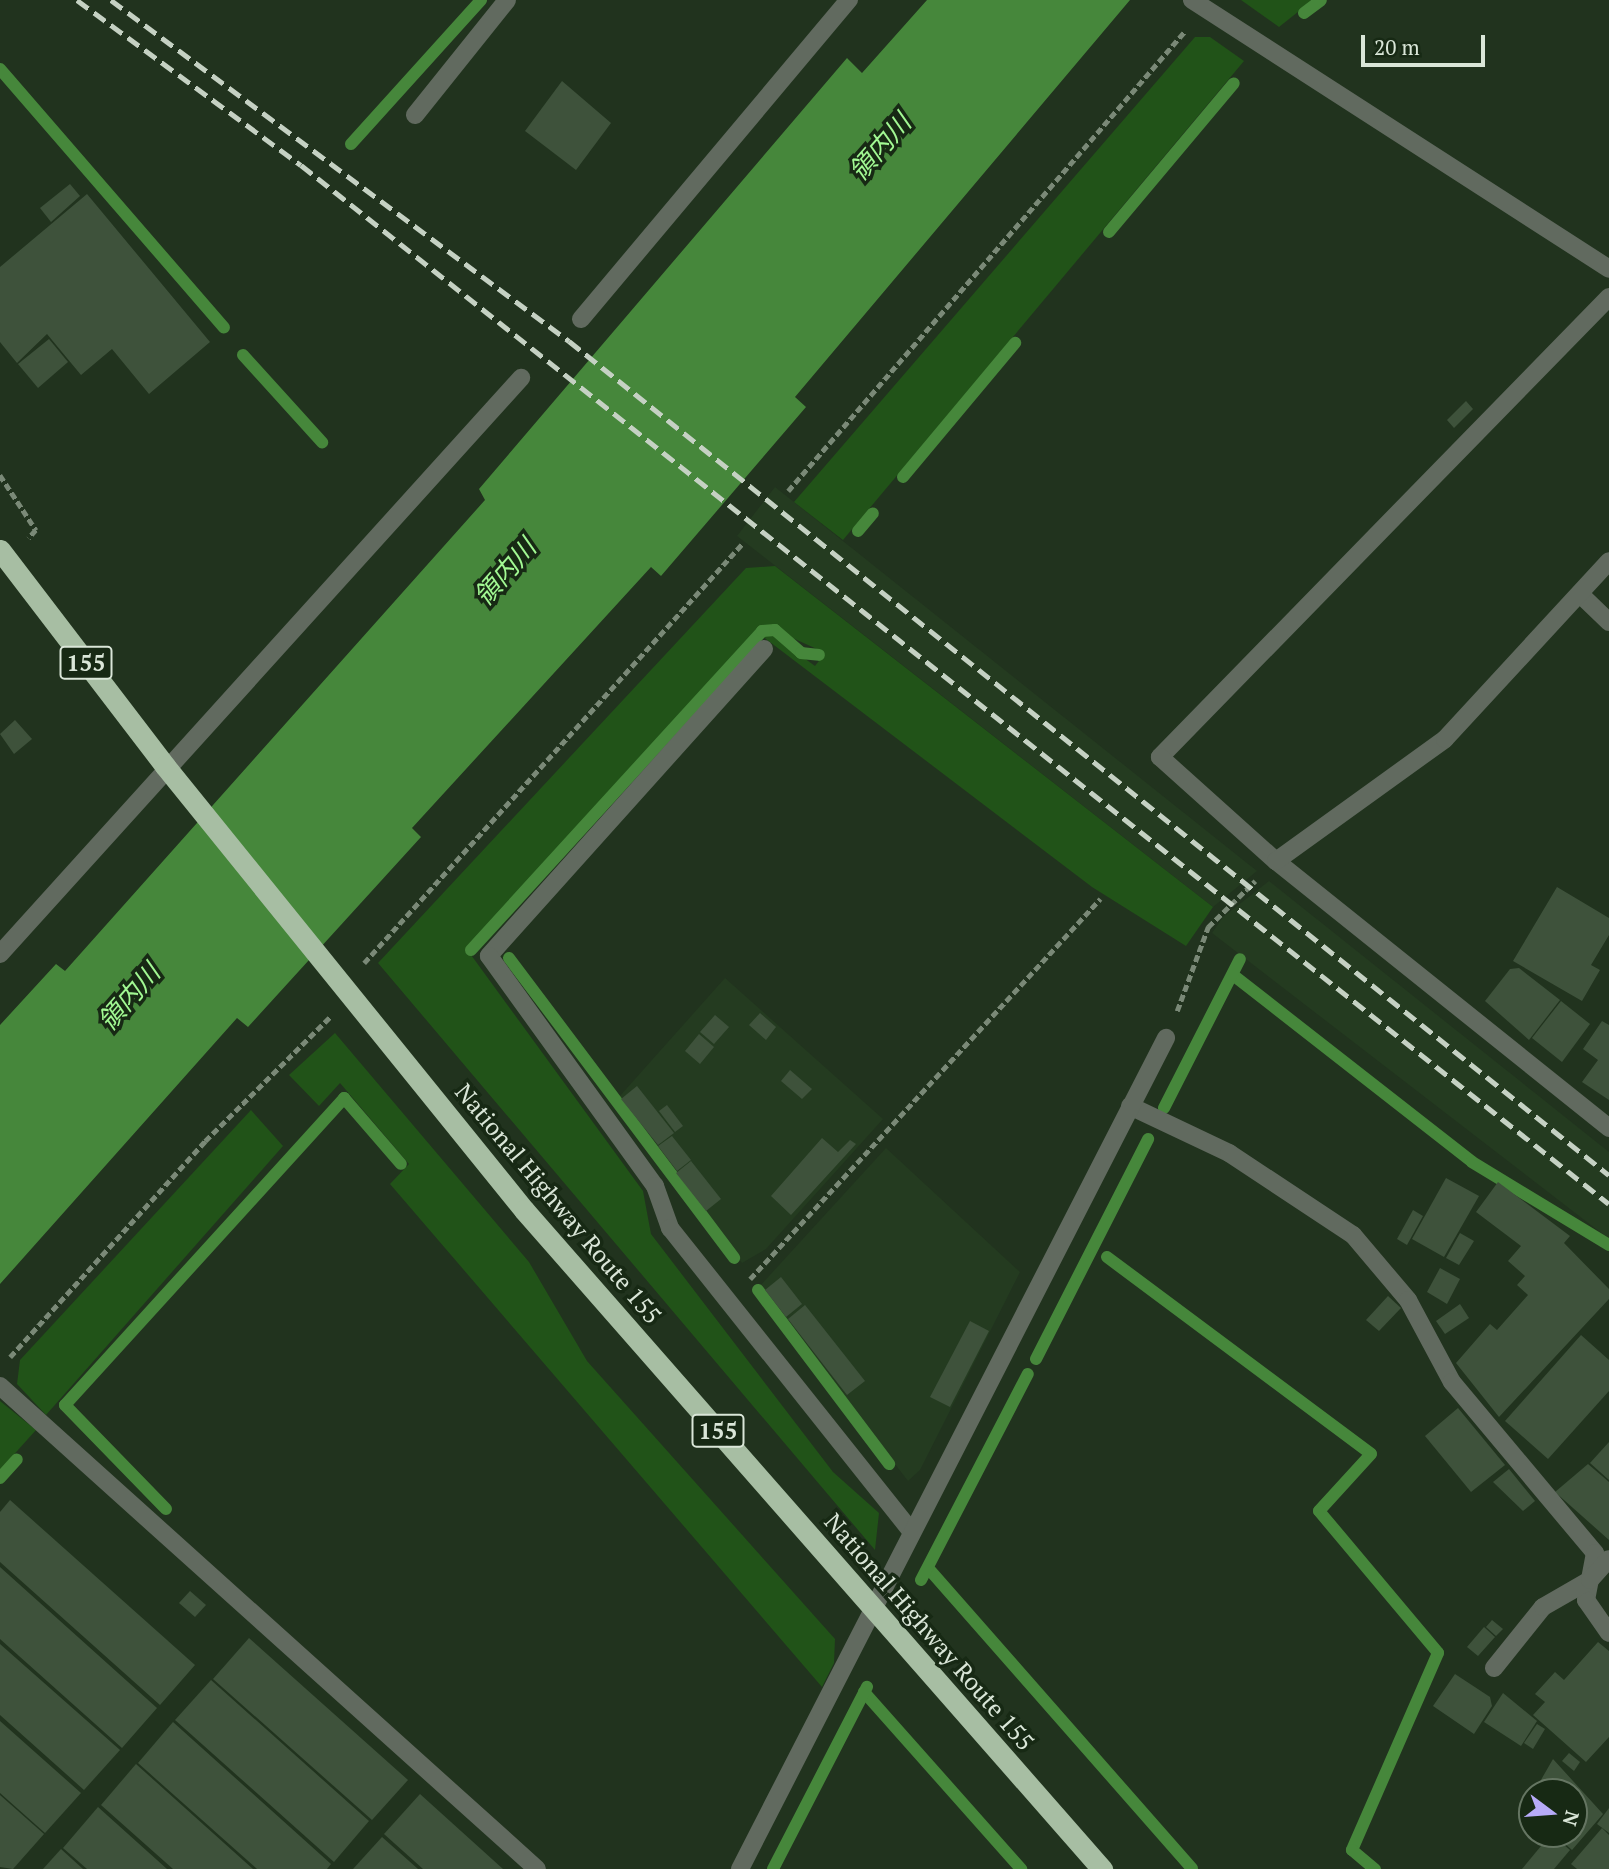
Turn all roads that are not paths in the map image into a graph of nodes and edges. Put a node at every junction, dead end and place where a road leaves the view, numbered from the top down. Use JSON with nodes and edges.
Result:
{"nodes":[{"id":1,"x":507,"y":0,"type":"edge"},
{"id":2,"x":849,"y":0,"type":"edge"},
{"id":3,"x":1199,"y":4,"type":"edge"},
{"id":4,"x":415,"y":115,"type":"dead end"},
{"id":5,"x":1609,"y":270,"type":"edge"},
{"id":6,"x":1609,"y":298,"type":"edge"},
{"id":7,"x":581,"y":319,"type":"dead end"},
{"id":8,"x":521,"y":378,"type":"dead end"},
{"id":9,"x":3,"y":559,"type":"edge"},
{"id":10,"x":1609,"y":561,"type":"edge"},
{"id":11,"x":1581,"y":595,"type":"junction"},
{"id":12,"x":1609,"y":622,"type":"edge"},
{"id":13,"x":764,"y":649,"type":"dead end"},
{"id":14,"x":169,"y":771,"type":"junction"},
{"id":15,"x":1276,"y":861,"type":"junction"},
{"id":16,"x":0,"y":954,"type":"edge"},
{"id":17,"x":1166,"y":1038,"type":"road end"},
{"id":18,"x":1130,"y":1106,"type":"junction"},
{"id":19,"x":1609,"y":1128,"type":"edge"},
{"id":20,"x":0,"y":1385,"type":"edge"},
{"id":21,"x":911,"y":1531,"type":"junction"},
{"id":22,"x":1609,"y":1559,"type":"edge"},
{"id":23,"x":1590,"y":1580,"type":"junction"},
{"id":24,"x":872,"y":1609,"type":"junction"},
{"id":25,"x":1609,"y":1633,"type":"edge"},
{"id":26,"x":1494,"y":1668,"type":"dead end"},
{"id":27,"x":537,"y":1869,"type":"edge"},
{"id":28,"x":740,"y":1869,"type":"edge"},
{"id":29,"x":1102,"y":1869,"type":"edge"}],
"edges":[{"from":1,"to":4,"type":"street"},
{"from":2,"to":7,"type":"street"},
{"from":3,"to":5,"type":"street"},
{"from":6,"to":15,"type":"street"},
{"from":8,"to":14,"type":"street"},
{"from":9,"to":14,"type":"highway","name":"National Highway Route 155","number":"155"},
{"from":10,"to":11,"type":"street"},
{"from":11,"to":12,"type":"street"},
{"from":11,"to":15,"type":"street"},
{"from":13,"to":21,"type":"street"},
{"from":14,"to":16,"type":"street"},
{"from":14,"to":24,"type":"highway","name":"National Highway Route 155","number":"155"},
{"from":15,"to":19,"type":"street"},
{"from":17,"to":18,"type":"street"},
{"from":18,"to":21,"type":"street"},
{"from":18,"to":23,"type":"street"},
{"from":20,"to":27,"type":"street"},
{"from":21,"to":24,"type":"street"},
{"from":22,"to":23,"type":"street"},
{"from":23,"to":25,"type":"street"},
{"from":23,"to":26,"type":"street"},
{"from":24,"to":28,"type":"street"},
{"from":24,"to":29,"type":"highway","name":"National Highway Route 155","number":"155"}]}
